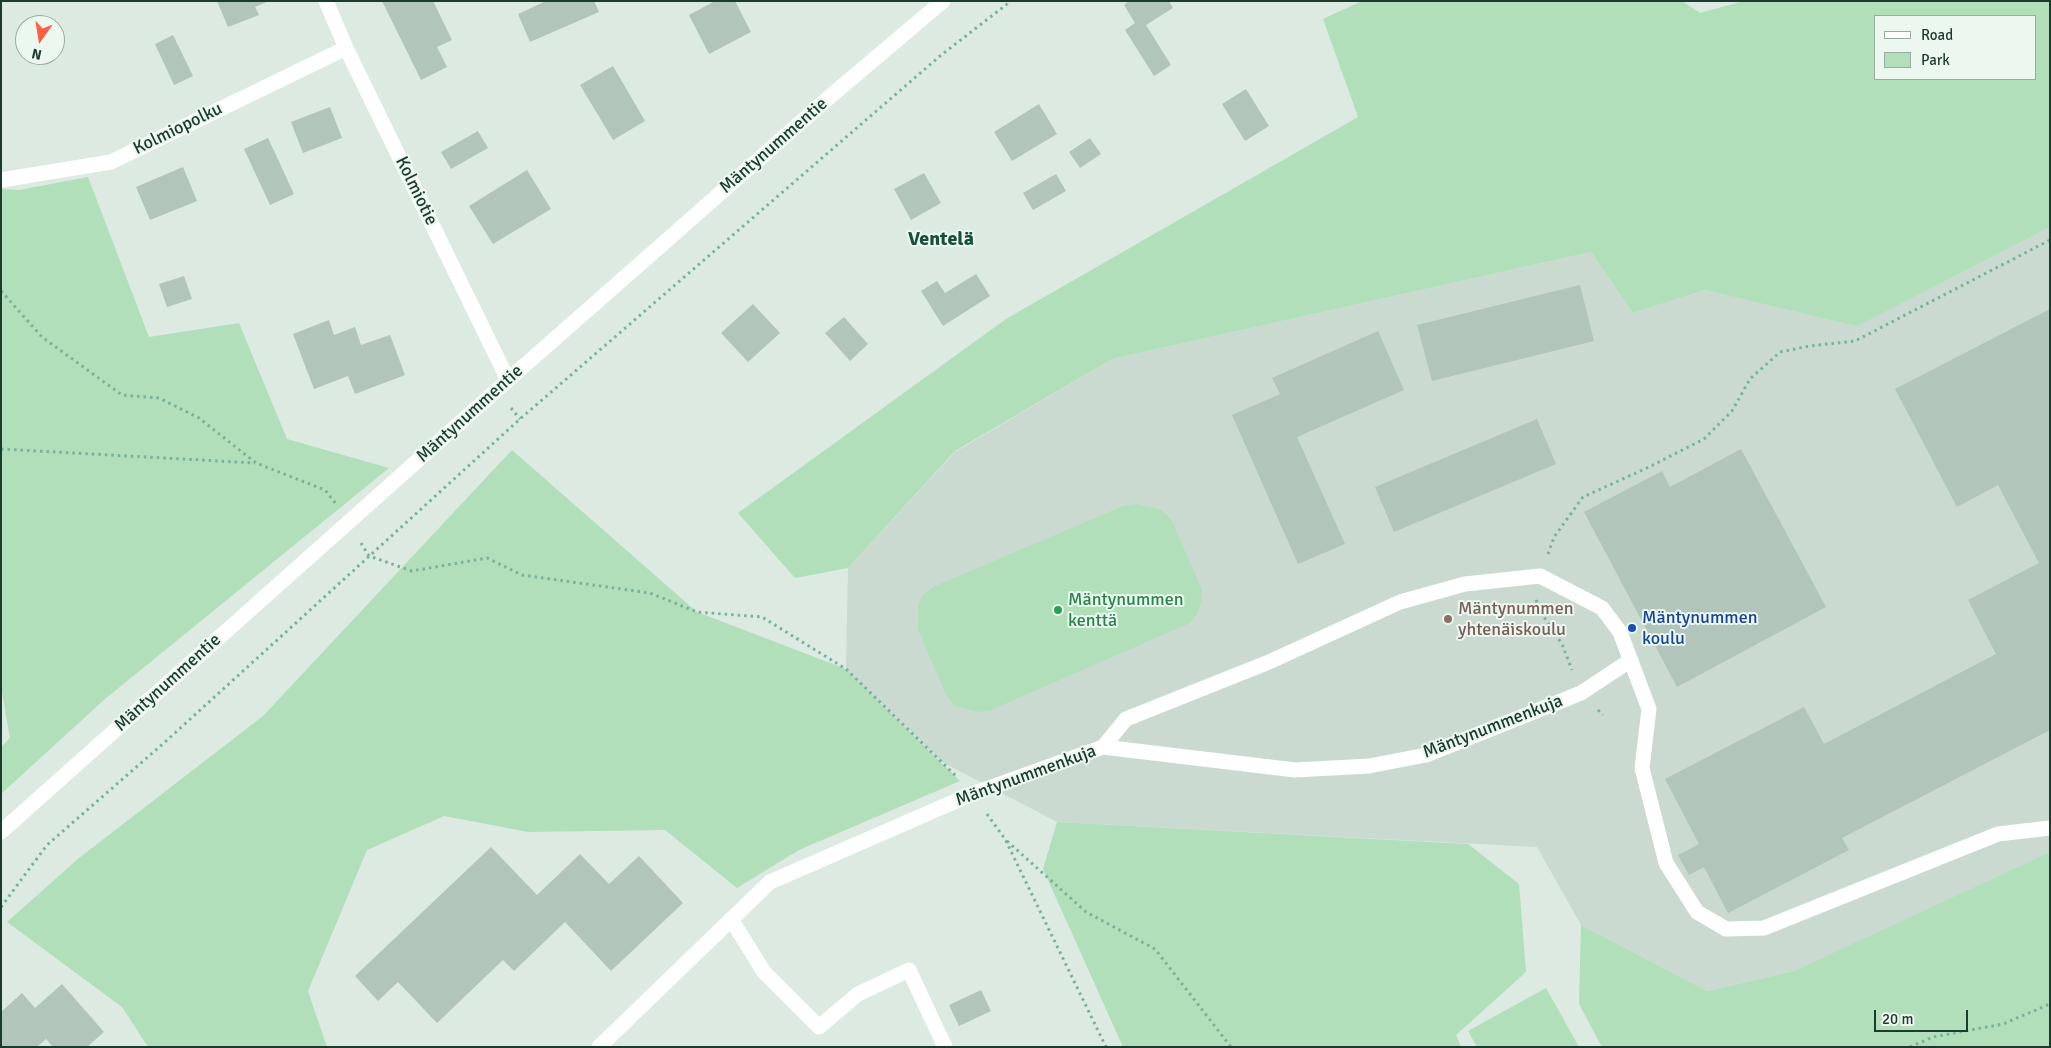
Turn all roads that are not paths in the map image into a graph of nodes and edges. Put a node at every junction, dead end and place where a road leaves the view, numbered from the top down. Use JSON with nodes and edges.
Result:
{"nodes":[{"id":1,"x":326,"y":1,"type":"edge"},
{"id":2,"x":943,"y":1,"type":"edge"},
{"id":3,"x":346,"y":48,"type":"junction"},
{"id":4,"x":1,"y":180,"type":"edge"},
{"id":5,"x":508,"y":380,"type":"junction"},
{"id":6,"x":1630,"y":660,"type":"junction"},
{"id":7,"x":1103,"y":747,"type":"junction"},
{"id":8,"x":2050,"y":828,"type":"edge"},
{"id":9,"x":1,"y":832,"type":"edge"},
{"id":10,"x":731,"y":919,"type":"junction"},
{"id":11,"x":599,"y":1047,"type":"edge"},
{"id":12,"x":944,"y":1047,"type":"edge"}],
"edges":[{"from":1,"to":3,"type":"street","name":"Kolmiotie"},
{"from":2,"to":5,"type":"street","name":"Mäntynummentie"},
{"from":3,"to":4,"type":"street","name":"Kolmiopolku"},
{"from":3,"to":5,"type":"street","name":"Kolmiotie"},
{"from":5,"to":9,"type":"street","name":"Mäntynummentie"},
{"from":6,"to":7,"type":"street","name":"Mäntynummenkuja"},
{"from":6,"to":7,"type":"street"},
{"from":6,"to":8,"type":"street"},
{"from":7,"to":10,"type":"street","name":"Mäntynummenkuja"},
{"from":10,"to":11,"type":"street","name":"Mäntynummenkuja"},
{"from":10,"to":12,"type":"street"}]}
